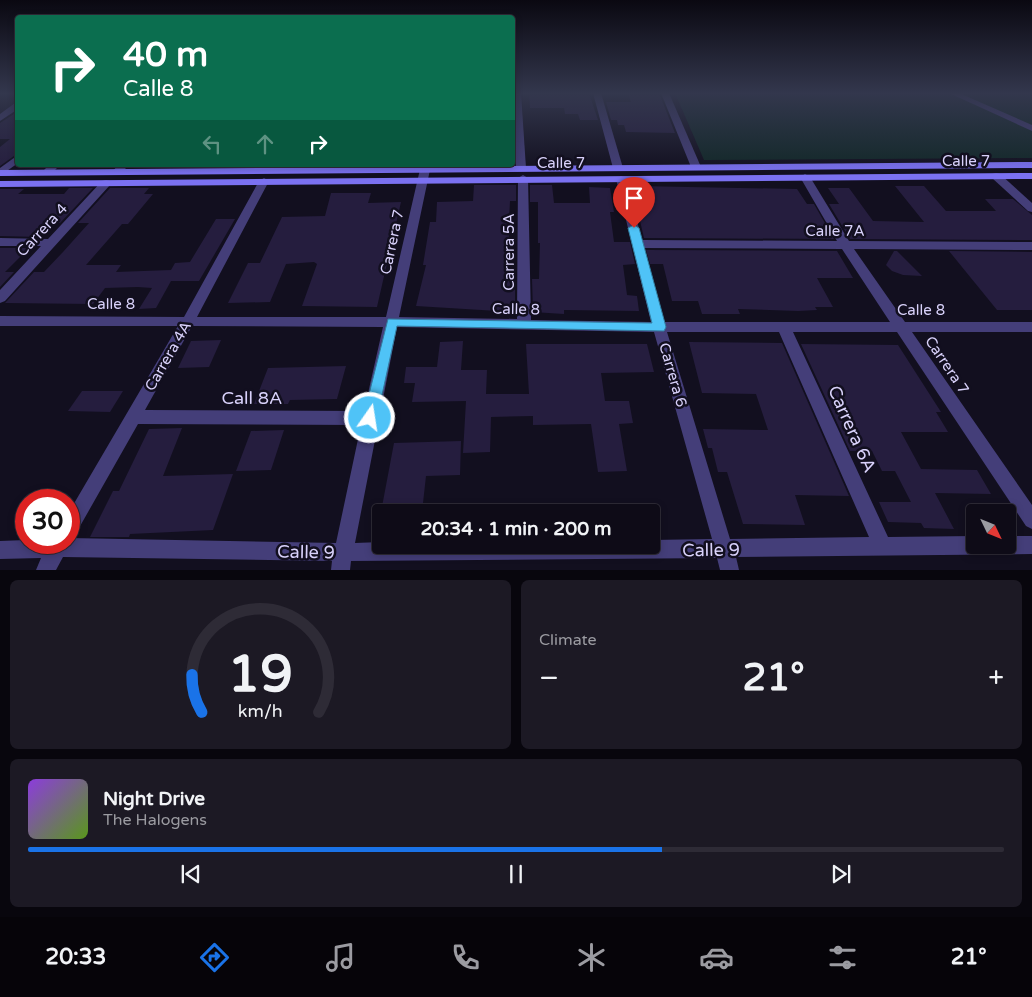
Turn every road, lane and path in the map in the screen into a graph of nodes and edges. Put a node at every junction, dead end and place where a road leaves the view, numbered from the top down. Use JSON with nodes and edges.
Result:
{"nodes":[{"id":1,"x":519,"y":120,"type":"edge"},
{"id":2,"x":604,"y":120,"type":"edge"},
{"id":3,"x":676,"y":120,"type":"edge"},
{"id":4,"x":1013,"y":120,"type":"edge"},
{"id":5,"x":1032,"y":128,"type":"edge"},
{"id":6,"x":15,"y":160,"type":"edge"},
{"id":7,"x":1032,"y":165,"type":"edge"},
{"id":8,"x":53,"y":167,"type":"edge"},
{"id":9,"x":696,"y":167,"type":"junction"},
{"id":10,"x":120,"y":169,"type":"edge"},
{"id":11,"x":425,"y":171,"type":"edge"},
{"id":12,"x":0,"y":173,"type":"edge"},
{"id":13,"x":46,"y":173,"type":"junction"},
{"id":14,"x":522,"y":173,"type":"junction"},
{"id":15,"x":619,"y":173,"type":"junction"},
{"id":16,"x":996,"y":176,"type":"junction"},
{"id":17,"x":1032,"y":176,"type":"edge"},
{"id":18,"x":805,"y":177,"type":"junction"},
{"id":19,"x":264,"y":181,"type":"junction"},
{"id":20,"x":106,"y":183,"type":"junction"},
{"id":21,"x":0,"y":184,"type":"edge"},
{"id":22,"x":1032,"y":209,"type":"edge"},
{"id":23,"x":0,"y":242,"type":"edge"},
{"id":24,"x":51,"y":243,"type":"junction"},
{"id":25,"x":638,"y":244,"type":"junction"},
{"id":26,"x":846,"y":246,"type":"junction"},
{"id":27,"x":1032,"y":246,"type":"edge"},
{"id":28,"x":0,"y":298,"type":"edge"},
{"id":29,"x":189,"y":320,"type":"junction"},
{"id":30,"x":0,"y":321,"type":"edge"},
{"id":31,"x":392,"y":322,"type":"junction"},
{"id":32,"x":901,"y":325,"type":"junction"},
{"id":33,"x":524,"y":326,"type":"junction"},
{"id":34,"x":659,"y":327,"type":"junction"},
{"id":35,"x":784,"y":327,"type":"junction"},
{"id":36,"x":1032,"y":327,"type":"edge"},
{"id":37,"x":133,"y":417,"type":"junction"},
{"id":38,"x":370,"y":418,"type":"junction"},
{"id":39,"x":80,"y":510,"type":"edge"},
{"id":40,"x":1032,"y":520,"type":"edge"},
{"id":41,"x":1032,"y":545,"type":"edge"},
{"id":42,"x":80,"y":546,"type":"edge"},
{"id":43,"x":883,"y":547,"type":"junction"},
{"id":44,"x":15,"y":549,"type":"edge"},
{"id":45,"x":0,"y":550,"type":"edge"},
{"id":46,"x":725,"y":550,"type":"junction"},
{"id":47,"x":54,"y":554,"type":"edge"},
{"id":48,"x":342,"y":561,"type":"edge"},
{"id":49,"x":45,"y":570,"type":"edge"},
{"id":50,"x":730,"y":570,"type":"edge"}],
"edges":[{"from":1,"to":14,"type":"street","name":"Carrera 5A"},
{"from":2,"to":15,"type":"street","name":"Carrera 6"},
{"from":3,"to":9,"type":"street"},
{"from":4,"to":5,"type":"street"},
{"from":6,"to":12,"type":"street"},
{"from":7,"to":9,"type":"main road","name":"Calle 7"},
{"from":8,"to":13,"type":"street"},
{"from":9,"to":15,"type":"main road","name":"Calle 7"},
{"from":10,"to":11,"type":"main road","name":"Calle 7"},
{"from":10,"to":13,"type":"main road","name":"Calle 7"},
{"from":11,"to":14,"type":"main road","name":"Calle 7"},
{"from":11,"to":19,"type":"main road","name":"Calle 7"},
{"from":11,"to":31,"type":"street","name":"Carrera 7"},
{"from":12,"to":13,"type":"main road","name":"Calle 7"},
{"from":14,"to":15,"type":"main road","name":"Calle 7"},
{"from":14,"to":33,"type":"street","name":"Carrera 5A"},
{"from":15,"to":18,"type":"main road","name":"Calle 7"},
{"from":15,"to":25,"type":"street","name":"Carrera 6"},
{"from":16,"to":17,"type":"main road","name":"Calle 7"},
{"from":16,"to":18,"type":"main road","name":"Calle 7"},
{"from":16,"to":22,"type":"street"},
{"from":18,"to":26,"type":"street","name":"Carrera 7"},
{"from":19,"to":20,"type":"main road","name":"Calle 7"},
{"from":19,"to":29,"type":"street","name":"Carrera 4A"},
{"from":20,"to":21,"type":"main road","name":"Calle 7"},
{"from":20,"to":24,"type":"street","name":"Carrera 4"},
{"from":23,"to":24,"type":"street"},
{"from":24,"to":28,"type":"street","name":"Carrera 4"},
{"from":25,"to":26,"type":"street","name":"Calle 7A"},
{"from":25,"to":34,"type":"street","name":"Carrera 6"},
{"from":26,"to":27,"type":"street","name":"Calle 7A"},
{"from":26,"to":32,"type":"street","name":"Carrera 7"},
{"from":29,"to":30,"type":"street","name":"Calle 8"},
{"from":29,"to":31,"type":"street","name":"Calle 8"},
{"from":29,"to":37,"type":"street","name":"Carrera 4A"},
{"from":31,"to":33,"type":"street","name":"Calle 8"},
{"from":31,"to":38,"type":"street","name":"Carrera 7"},
{"from":32,"to":35,"type":"street","name":"Calle 8"},
{"from":32,"to":36,"type":"street","name":"Calle 8"},
{"from":32,"to":40,"type":"street","name":"Carrera 7"},
{"from":33,"to":34,"type":"street","name":"Calle 8"},
{"from":34,"to":35,"type":"street","name":"Calle 8"},
{"from":34,"to":46,"type":"street","name":"Carrera 6"},
{"from":35,"to":43,"type":"street","name":"Carrera 6A"},
{"from":37,"to":38,"type":"street","name":"Call 8A"},
{"from":37,"to":39,"type":"street","name":"Carrera 4A"},
{"from":38,"to":48,"type":"street","name":"Carrera 7"},
{"from":41,"to":43,"type":"street","name":"Calle 9"},
{"from":42,"to":48,"type":"street","name":"Calle 9"},
{"from":43,"to":46,"type":"street","name":"Calle 9"},
{"from":44,"to":45,"type":"street","name":"Calle 9"},
{"from":46,"to":48,"type":"street","name":"Calle 9"},
{"from":46,"to":50,"type":"street","name":"Carrera 6"},
{"from":47,"to":49,"type":"street"}]}
